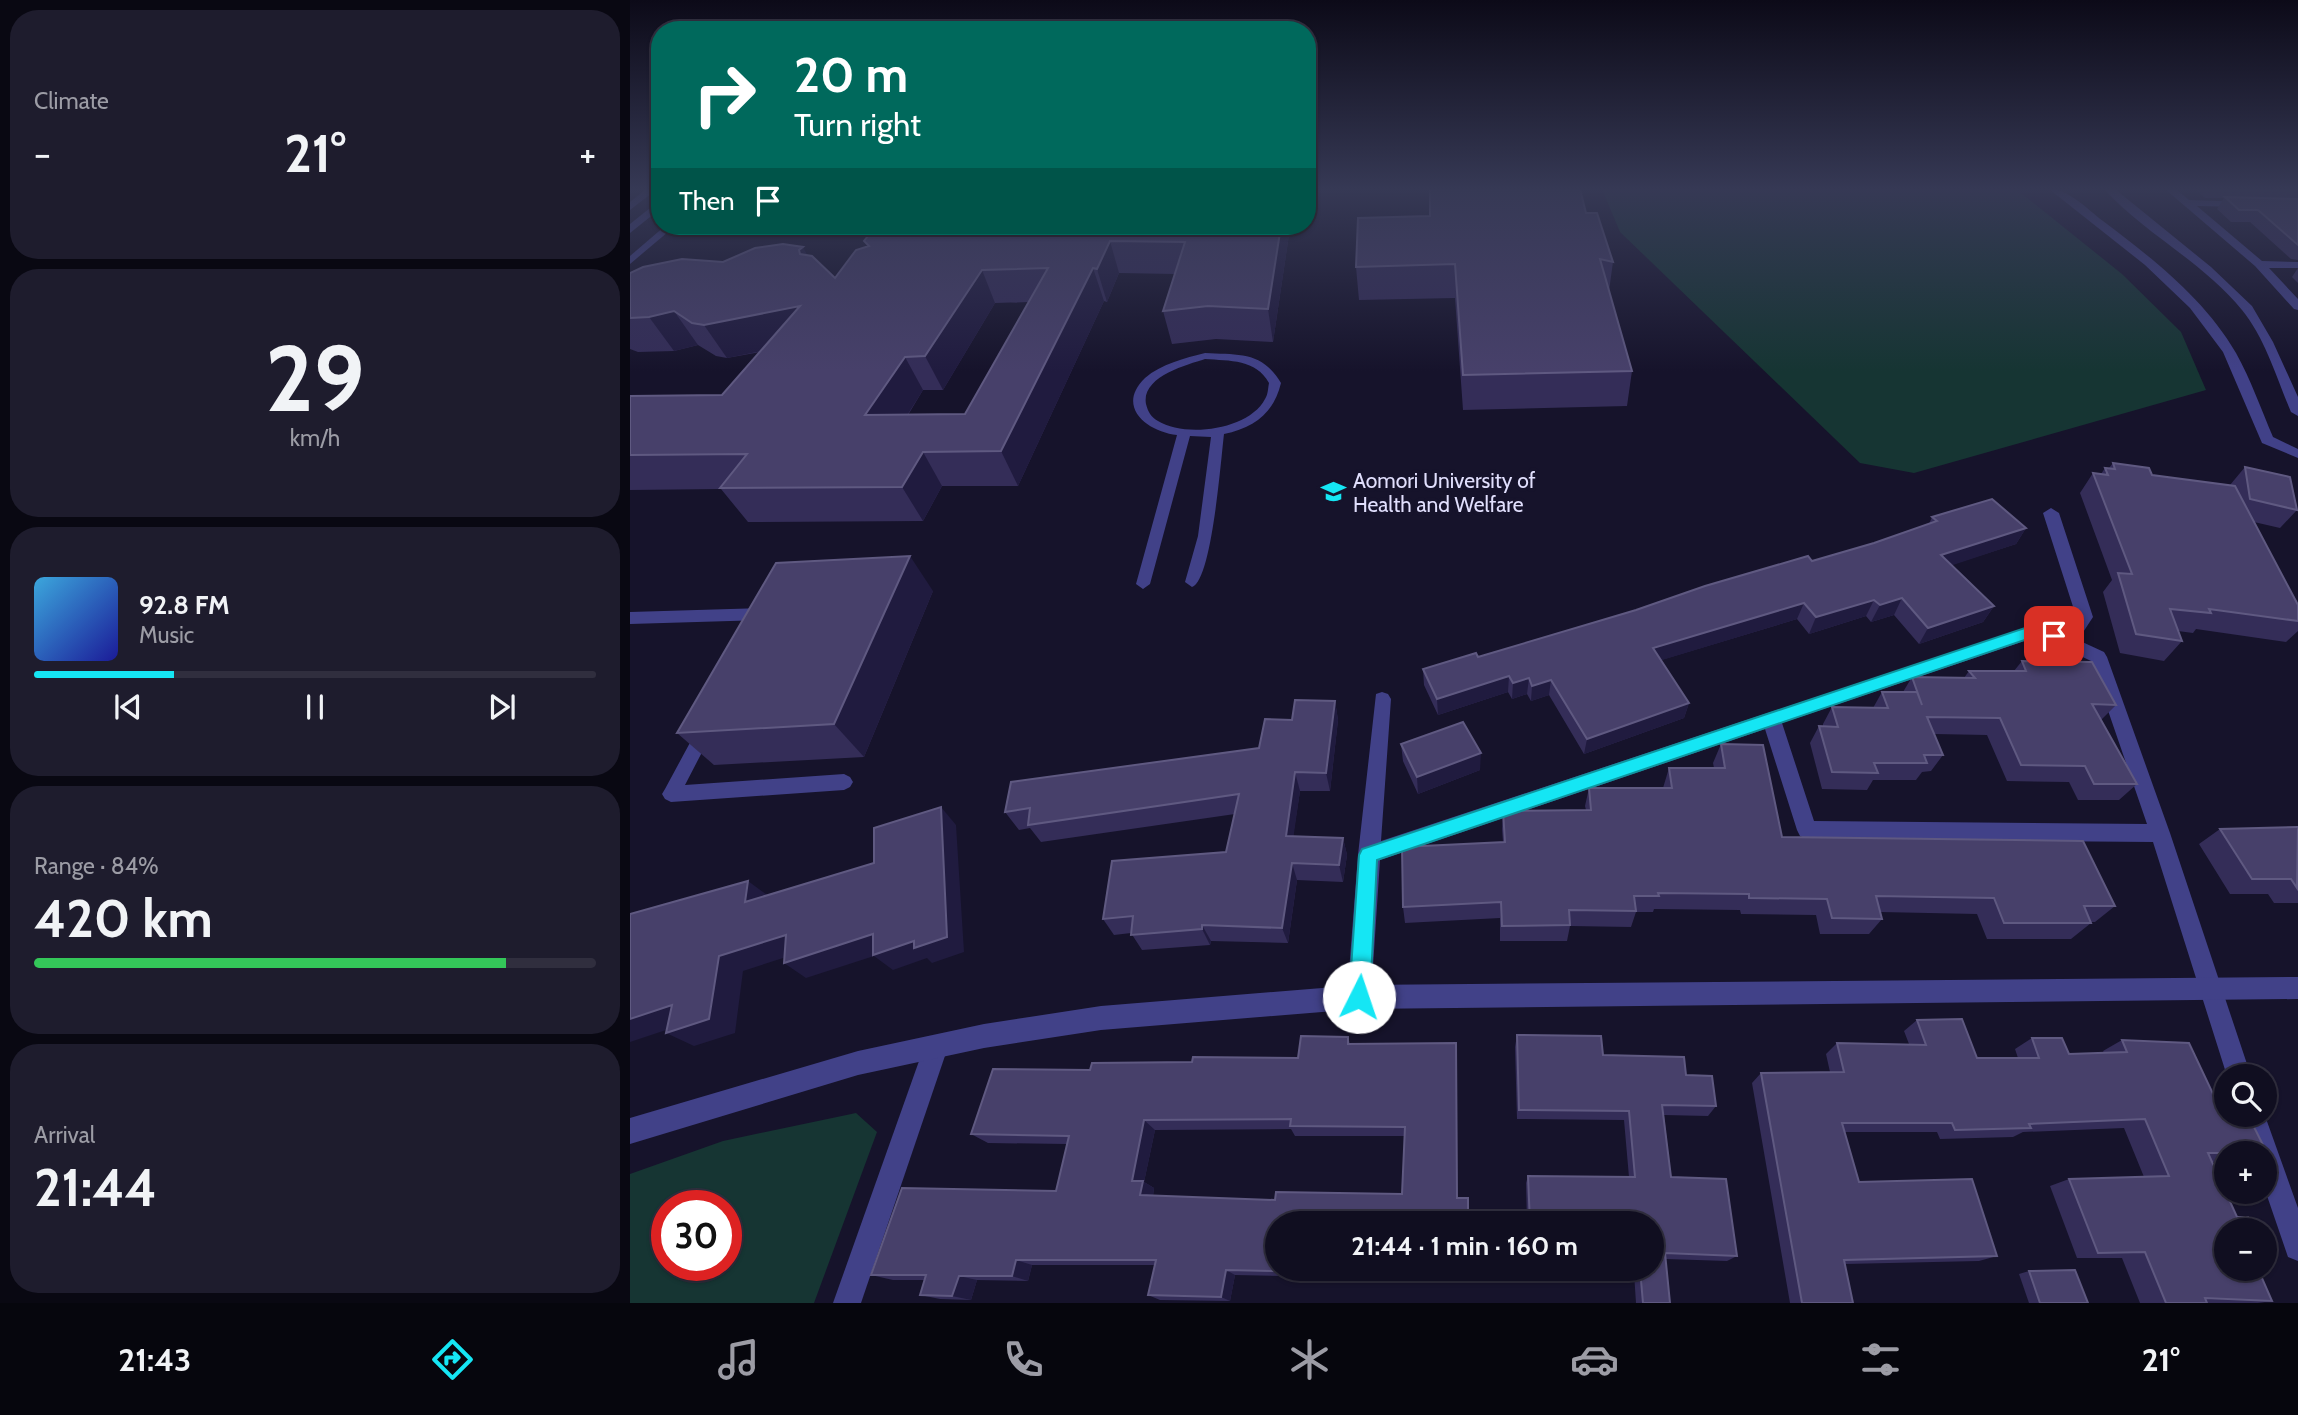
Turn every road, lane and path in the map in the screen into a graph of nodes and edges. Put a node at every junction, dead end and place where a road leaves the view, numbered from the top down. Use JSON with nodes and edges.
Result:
{"nodes":[{"id":1,"x":2130,"y":250,"type":"edge"},
{"id":2,"x":2183,"y":250,"type":"edge"},
{"id":3,"x":2242,"y":250,"type":"edge"},
{"id":4,"x":2259,"y":264,"type":"junction"},
{"id":5,"x":2298,"y":265,"type":"edge"},
{"id":6,"x":2298,"y":306,"type":"edge"},
{"id":7,"x":2298,"y":412,"type":"edge"},
{"id":8,"x":1218,"y":432,"type":"junction"},
{"id":9,"x":1184,"y":434,"type":"junction"},
{"id":10,"x":2298,"y":454,"type":"edge"},
{"id":11,"x":2051,"y":513,"type":"dead end"},
{"id":12,"x":1192,"y":582,"type":"dead end"},
{"id":13,"x":1143,"y":584,"type":"dead end"},
{"id":14,"x":630,"y":618,"type":"edge"},
{"id":15,"x":762,"y":626,"type":"edge"},
{"id":16,"x":2067,"y":642,"type":"junction"},
{"id":17,"x":1382,"y":699,"type":"dead end"},
{"id":18,"x":1772,"y":718,"type":"junction"},
{"id":19,"x":710,"y":722,"type":"edge"},
{"id":20,"x":844,"y":782,"type":"dead end"},
{"id":21,"x":2160,"y":833,"type":"junction"},
{"id":22,"x":1368,"y":855,"type":"junction"},
{"id":23,"x":2298,"y":988,"type":"edge"},
{"id":24,"x":2209,"y":989,"type":"junction"},
{"id":25,"x":1359,"y":997,"type":"junction"},
{"id":26,"x":936,"y":1047,"type":"junction"},
{"id":27,"x":2235,"y":1064,"type":"edge"},
{"id":28,"x":2257,"y":1127,"type":"edge"},
{"id":29,"x":630,"y":1131,"type":"edge"},
{"id":30,"x":2298,"y":1247,"type":"edge"},
{"id":31,"x":847,"y":1303,"type":"edge"}],
"edges":[{"from":1,"to":10,"type":"street"},
{"from":2,"to":7,"type":"street"},
{"from":3,"to":4,"type":"street"},
{"from":4,"to":5,"type":"street"},
{"from":4,"to":6,"type":"street"},
{"from":8,"to":9,"type":"lane"},
{"from":8,"to":9,"type":"lane"},
{"from":8,"to":12,"type":"lane"},
{"from":9,"to":13,"type":"lane"},
{"from":11,"to":16,"type":"street"},
{"from":14,"to":15,"type":"lane"},
{"from":16,"to":18,"type":"street"},
{"from":16,"to":21,"type":"street"},
{"from":17,"to":22,"type":"street"},
{"from":18,"to":21,"type":"street"},
{"from":18,"to":22,"type":"street"},
{"from":19,"to":20,"type":"lane"},
{"from":21,"to":24,"type":"street"},
{"from":22,"to":25,"type":"street"},
{"from":23,"to":24,"type":"street"},
{"from":24,"to":25,"type":"street"},
{"from":24,"to":27,"type":"street"},
{"from":25,"to":26,"type":"street"},
{"from":26,"to":29,"type":"street"},
{"from":26,"to":31,"type":"street"},
{"from":28,"to":30,"type":"street"}]}
